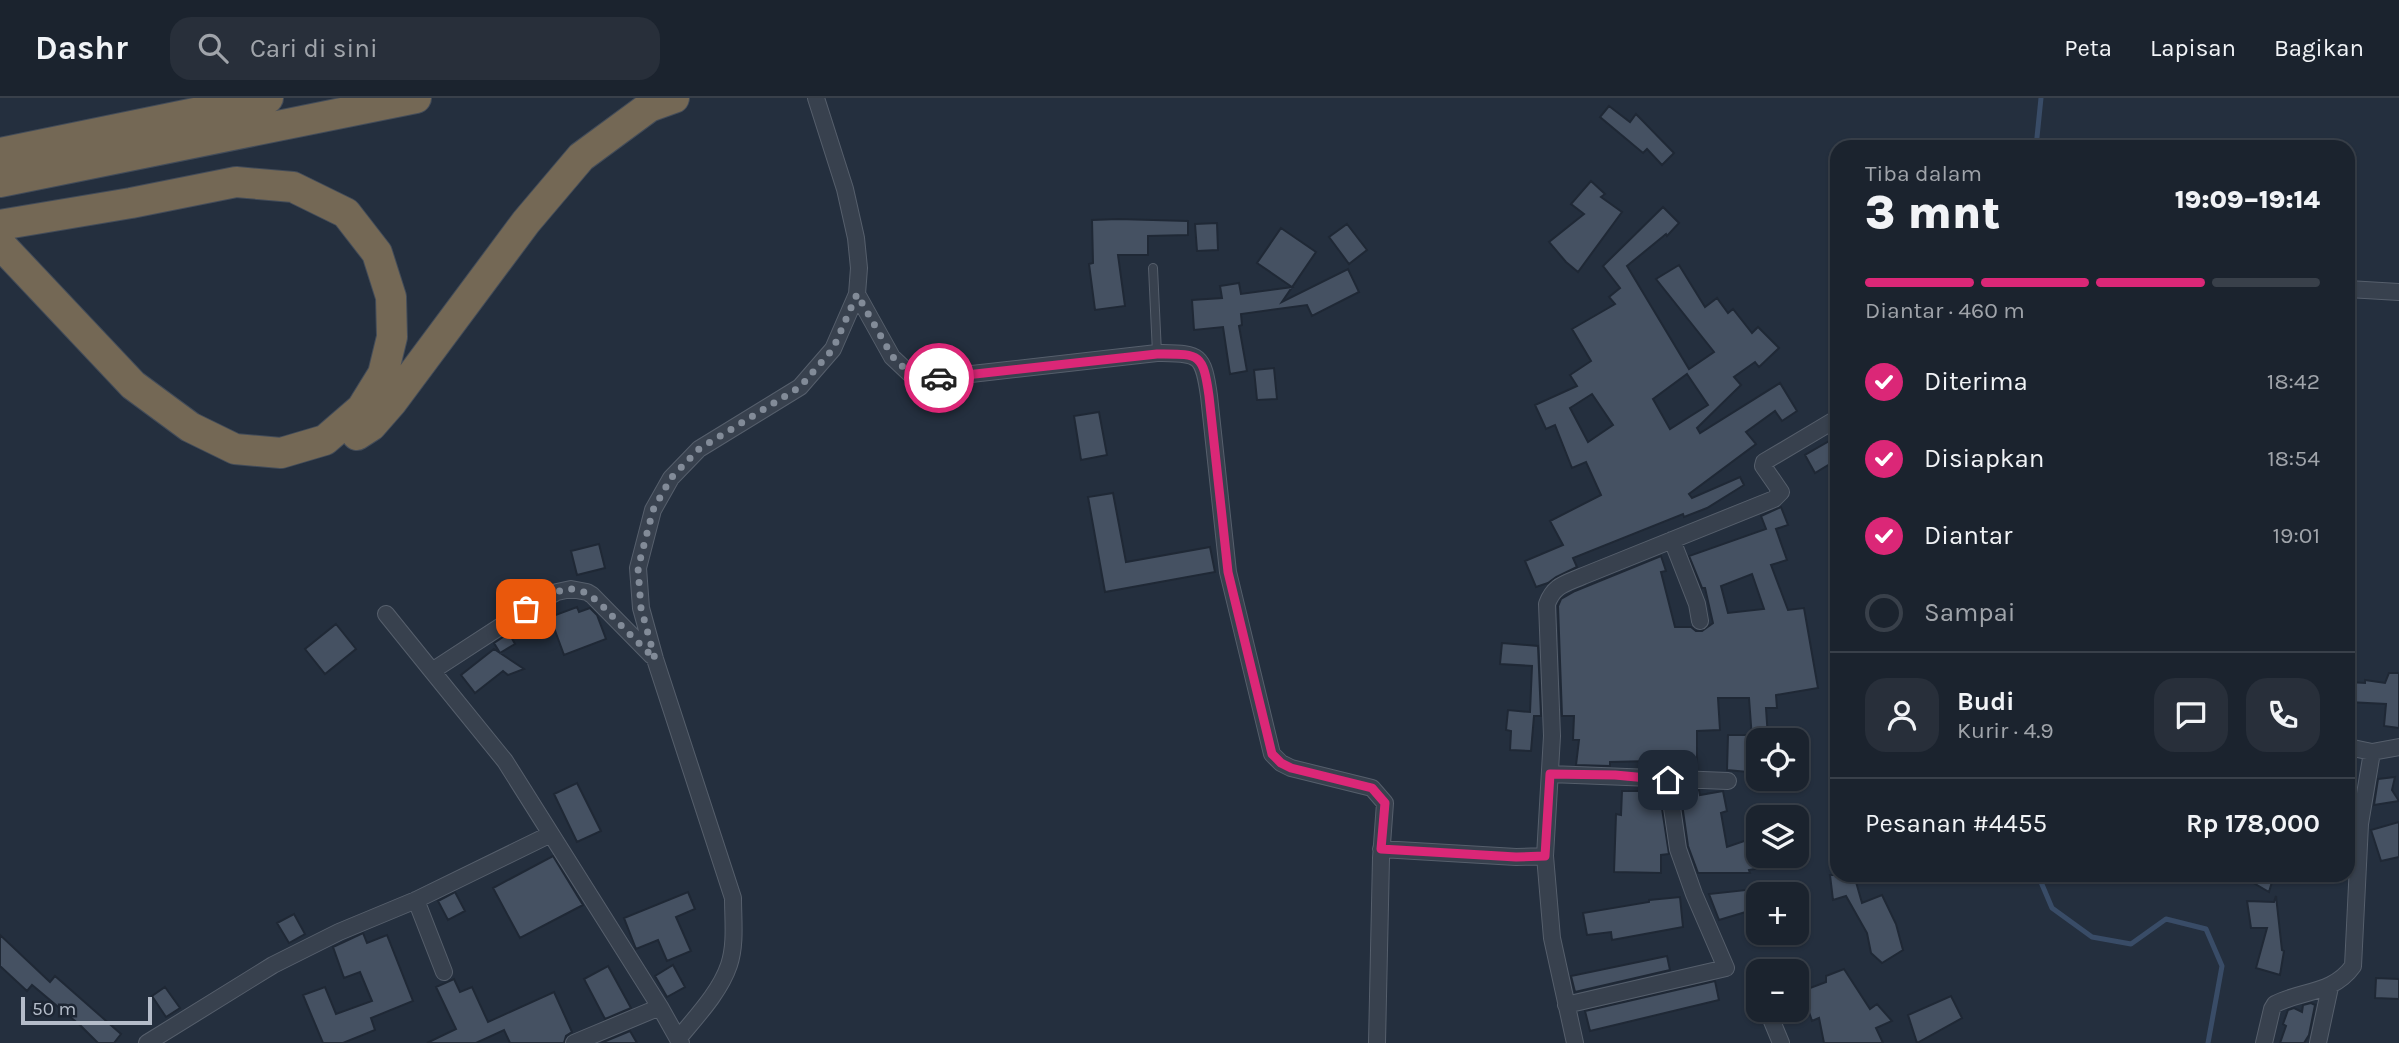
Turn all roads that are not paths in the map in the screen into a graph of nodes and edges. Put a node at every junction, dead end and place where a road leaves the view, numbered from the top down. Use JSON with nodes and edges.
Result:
{"nodes":[{"id":1,"x":268,"y":98,"type":"edge"},
{"id":2,"x":416,"y":98,"type":"edge"},
{"id":3,"x":674,"y":98,"type":"edge"},
{"id":4,"x":816,"y":98,"type":"edge"},
{"id":5,"x":0,"y":153,"type":"edge"},
{"id":6,"x":0,"y":182,"type":"edge"},
{"id":7,"x":0,"y":225,"type":"edge"},
{"id":8,"x":7,"y":259,"type":"edge"},
{"id":9,"x":1153,"y":268,"type":"dead end"},
{"id":10,"x":2355,"y":289,"type":"edge"},
{"id":11,"x":2399,"y":292,"type":"edge"},
{"id":12,"x":857,"y":294,"type":"junction"},
{"id":13,"x":1157,"y":354,"type":"junction"},
{"id":14,"x":1830,"y":423,"type":"edge"},
{"id":15,"x":1672,"y":540,"type":"junction"},
{"id":16,"x":386,"y":614,"type":"dead end"},
{"id":17,"x":1700,"y":621,"type":"dead end"},
{"id":18,"x":655,"y":659,"type":"junction"},
{"id":19,"x":432,"y":671,"type":"junction"},
{"id":20,"x":2399,"y":747,"type":"edge"},
{"id":21,"x":2355,"y":748,"type":"edge"},
{"id":22,"x":2372,"y":752,"type":"junction"},
{"id":23,"x":1550,"y":774,"type":"junction"},
{"id":24,"x":1668,"y":780,"type":"junction"},
{"id":25,"x":1728,"y":781,"type":"dead end"},
{"id":26,"x":551,"y":834,"type":"junction"},
{"id":27,"x":1381,"y":849,"type":"junction"},
{"id":28,"x":1545,"y":856,"type":"junction"},
{"id":29,"x":416,"y":900,"type":"junction"},
{"id":30,"x":444,"y":972,"type":"dead end"},
{"id":31,"x":2330,"y":987,"type":"junction"},
{"id":32,"x":1566,"y":1005,"type":"junction"},
{"id":33,"x":660,"y":1006,"type":"junction"},
{"id":34,"x":1773,"y":1022,"type":"edge"},
{"id":35,"x":680,"y":1041,"type":"edge"},
{"id":36,"x":147,"y":1043,"type":"edge"},
{"id":37,"x":574,"y":1043,"type":"edge"},
{"id":38,"x":1377,"y":1043,"type":"edge"},
{"id":39,"x":1575,"y":1043,"type":"edge"},
{"id":40,"x":1782,"y":1043,"type":"edge"},
{"id":41,"x":2264,"y":1043,"type":"edge"},
{"id":42,"x":2318,"y":1043,"type":"edge"}],
"edges":[{"from":1,"to":5,"type":"highway"},
{"from":2,"to":6,"type":"highway"},
{"from":3,"to":8,"type":"highway"},
{"from":4,"to":12,"type":"street"},
{"from":7,"to":8,"type":"highway"},
{"from":9,"to":13,"type":"lane"},
{"from":10,"to":11,"type":"street"},
{"from":12,"to":13,"type":"street"},
{"from":12,"to":18,"type":"street"},
{"from":13,"to":27,"type":"street"},
{"from":14,"to":15,"type":"street"},
{"from":15,"to":17,"type":"street"},
{"from":15,"to":23,"type":"street"},
{"from":16,"to":19,"type":"street"},
{"from":18,"to":19,"type":"street"},
{"from":18,"to":35,"type":"street"},
{"from":19,"to":26,"type":"street"},
{"from":20,"to":22,"type":"street"},
{"from":21,"to":22,"type":"street"},
{"from":22,"to":31,"type":"street"},
{"from":23,"to":24,"type":"street"},
{"from":23,"to":28,"type":"street"},
{"from":24,"to":25,"type":"street"},
{"from":24,"to":32,"type":"street"},
{"from":26,"to":29,"type":"street"},
{"from":26,"to":33,"type":"street"},
{"from":27,"to":28,"type":"street"},
{"from":27,"to":38,"type":"street"},
{"from":28,"to":32,"type":"street"},
{"from":29,"to":30,"type":"street"},
{"from":29,"to":36,"type":"street"},
{"from":31,"to":41,"type":"street"},
{"from":31,"to":42,"type":"street"},
{"from":32,"to":39,"type":"street"},
{"from":33,"to":35,"type":"street"},
{"from":33,"to":37,"type":"street"},
{"from":34,"to":40,"type":"street"}]}
